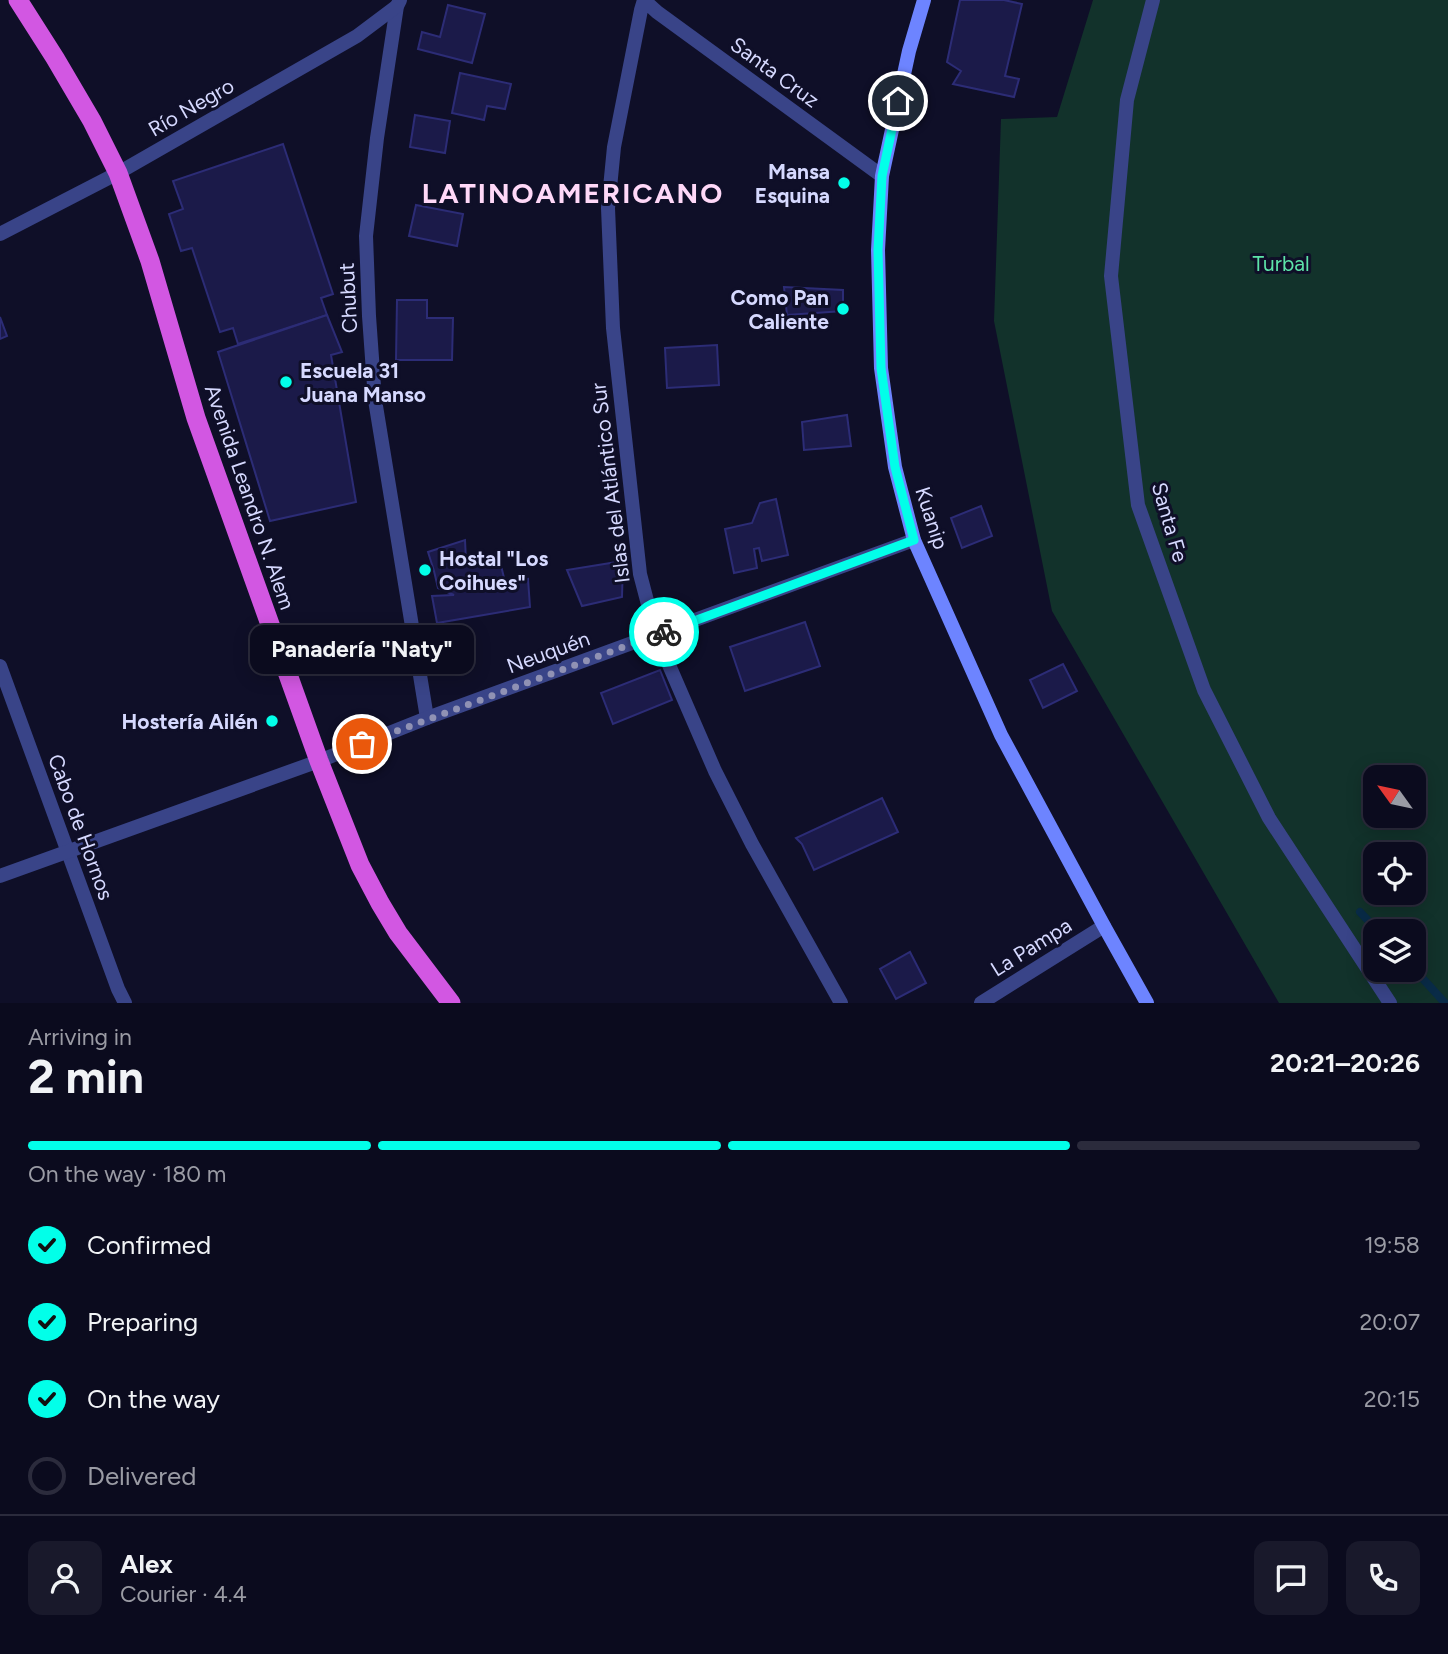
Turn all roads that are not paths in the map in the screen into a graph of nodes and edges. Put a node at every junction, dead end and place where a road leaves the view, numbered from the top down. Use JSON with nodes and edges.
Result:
{"nodes":[{"id":1,"x":18,"y":0,"type":"edge"},
{"id":2,"x":644,"y":0,"type":"edge"},
{"id":3,"x":924,"y":0,"type":"edge"},
{"id":4,"x":1153,"y":0,"type":"edge"},
{"id":5,"x":399,"y":3,"type":"edge"},
{"id":6,"x":118,"y":173,"type":"junction"},
{"id":7,"x":882,"y":176,"type":"junction"},
{"id":8,"x":0,"y":234,"type":"edge"},
{"id":9,"x":914,"y":540,"type":"junction"},
{"id":10,"x":656,"y":635,"type":"junction"},
{"id":11,"x":0,"y":666,"type":"edge"},
{"id":12,"x":427,"y":718,"type":"junction"},
{"id":13,"x":319,"y":761,"type":"junction"},
{"id":14,"x":68,"y":850,"type":"junction"},
{"id":15,"x":0,"y":876,"type":"edge"},
{"id":16,"x":1104,"y":926,"type":"junction"},
{"id":17,"x":125,"y":1003,"type":"edge"},
{"id":18,"x":451,"y":1003,"type":"edge"},
{"id":19,"x":841,"y":1003,"type":"edge"},
{"id":20,"x":981,"y":1003,"type":"edge"},
{"id":21,"x":1147,"y":1003,"type":"edge"},
{"id":22,"x":1390,"y":1003,"type":"edge"}],
"edges":[{"from":1,"to":6,"type":"highway","name":"Avenida Leandro N. Alem"},
{"from":2,"to":7,"type":"street","name":"Santa Cruz"},
{"from":2,"to":10,"type":"street","name":"Islas del Atlántico Sur"},
{"from":3,"to":7,"type":"main road","name":"Kuanip"},
{"from":4,"to":22,"type":"street","name":"Santa Fe"},
{"from":5,"to":6,"type":"street","name":"Río Negro"},
{"from":5,"to":12,"type":"street","name":"Chubut"},
{"from":6,"to":8,"type":"street","name":"Río Negro"},
{"from":6,"to":13,"type":"highway","name":"Avenida Leandro N. Alem"},
{"from":7,"to":9,"type":"main road","name":"Kuanip"},
{"from":9,"to":10,"type":"street","name":"Neuquén"},
{"from":9,"to":16,"type":"main road","name":"Kuanip"},
{"from":10,"to":12,"type":"street","name":"Neuquén"},
{"from":10,"to":19,"type":"street","name":"Islas del Atlántico Sur"},
{"from":11,"to":14,"type":"street","name":"Cabo de Hornos"},
{"from":12,"to":13,"type":"street","name":"Neuquén"},
{"from":13,"to":14,"type":"street","name":"Neuquén"},
{"from":13,"to":18,"type":"highway","name":"Avenida Leandro N. Alem"},
{"from":14,"to":15,"type":"street","name":"Neuquén"},
{"from":14,"to":17,"type":"street","name":"Cabo de Hornos"},
{"from":16,"to":20,"type":"street","name":"La Pampa"},
{"from":16,"to":21,"type":"main road","name":"Kuanip"}]}
